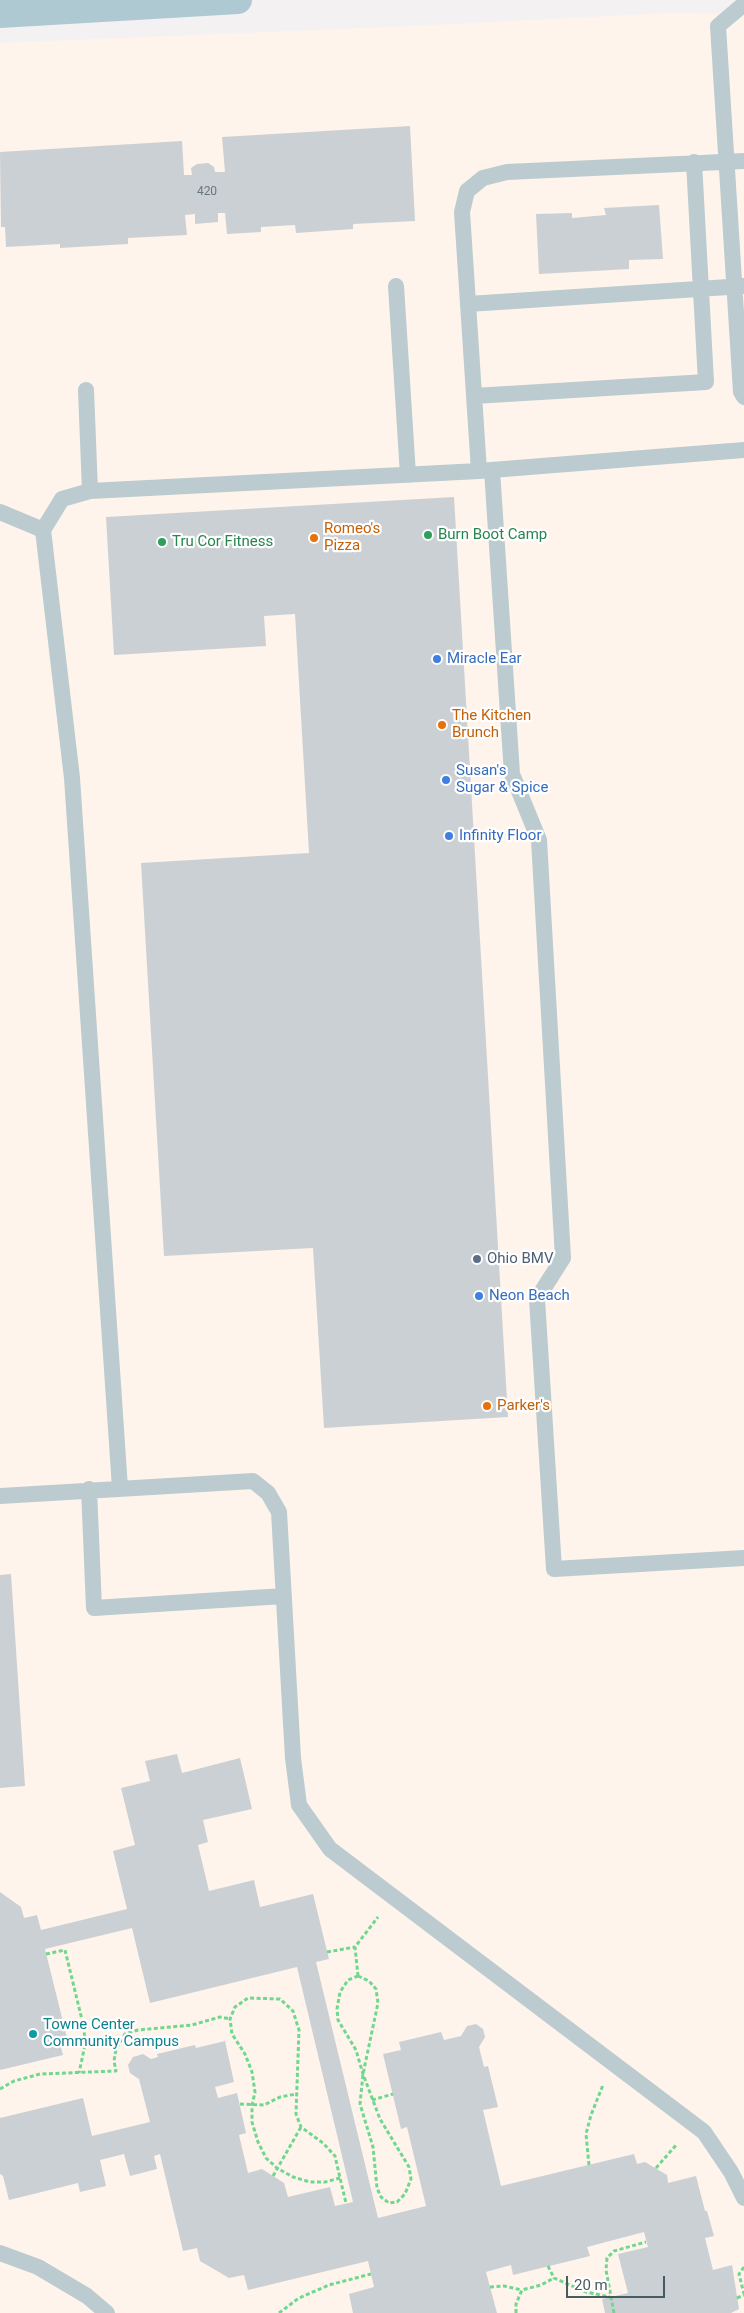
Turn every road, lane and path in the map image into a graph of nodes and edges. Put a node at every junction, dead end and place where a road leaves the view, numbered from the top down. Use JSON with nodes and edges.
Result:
{"nodes":[{"id":1,"x":238,"y":0,"type":"edge"},
{"id":2,"x":744,"y":4,"type":"edge"},
{"id":3,"x":0,"y":14,"type":"edge"},
{"id":4,"x":744,"y":160,"type":"edge"},
{"id":5,"x":726,"y":161,"type":"junction"},
{"id":6,"x":694,"y":162,"type":"junction"},
{"id":7,"x":396,"y":286,"type":"dead end"},
{"id":8,"x":739,"y":286,"type":"edge"},
{"id":9,"x":700,"y":289,"type":"junction"},
{"id":10,"x":468,"y":304,"type":"junction"},
{"id":11,"x":86,"y":390,"type":"dead end"},
{"id":12,"x":474,"y":396,"type":"junction"},
{"id":13,"x":744,"y":397,"type":"edge"},
{"id":14,"x":744,"y":450,"type":"edge"},
{"id":15,"x":486,"y":471,"type":"junction"},
{"id":16,"x":408,"y":475,"type":"junction"},
{"id":17,"x":90,"y":491,"type":"junction"},
{"id":18,"x":0,"y":512,"type":"edge"},
{"id":19,"x":43,"y":530,"type":"junction"},
{"id":20,"x":120,"y":1488,"type":"junction"},
{"id":21,"x":89,"y":1489,"type":"junction"},
{"id":22,"x":0,"y":1496,"type":"edge"},
{"id":23,"x":744,"y":1558,"type":"edge"},
{"id":24,"x":284,"y":1596,"type":"junction"},
{"id":25,"x":393,"y":1898,"type":"junction"},
{"id":26,"x":356,"y":1947,"type":"junction"},
{"id":27,"x":327,"y":1952,"type":"dead end"},
{"id":28,"x":46,"y":1954,"type":"dead end"},
{"id":29,"x":358,"y":1976,"type":"junction"},
{"id":30,"x":230,"y":2019,"type":"junction"},
{"id":31,"x":617,"y":2067,"type":"junction"},
{"id":32,"x":79,"y":2073,"type":"junction"},
{"id":33,"x":363,"y":2074,"type":"junction"},
{"id":34,"x":0,"y":2089,"type":"edge"},
{"id":35,"x":296,"y":2094,"type":"junction"},
{"id":36,"x":393,"y":2094,"type":"dead end"},
{"id":37,"x":372,"y":2100,"type":"junction"},
{"id":38,"x":240,"y":2104,"type":"dead end"},
{"id":39,"x":252,"y":2105,"type":"junction"},
{"id":40,"x":693,"y":2125,"type":"junction"},
{"id":41,"x":301,"y":2126,"type":"junction"},
{"id":42,"x":589,"y":2165,"type":"dead end"},
{"id":43,"x":277,"y":2168,"type":"junction"},
{"id":44,"x":656,"y":2168,"type":"dead end"},
{"id":45,"x":273,"y":2176,"type":"dead end"},
{"id":46,"x":340,"y":2178,"type":"junction"},
{"id":47,"x":744,"y":2198,"type":"edge"},
{"id":48,"x":346,"y":2204,"type":"dead end"},
{"id":49,"x":646,"y":2242,"type":"dead end"},
{"id":50,"x":0,"y":2253,"type":"edge"},
{"id":51,"x":548,"y":2266,"type":"dead end"},
{"id":52,"x":744,"y":2267,"type":"edge"},
{"id":53,"x":371,"y":2274,"type":"dead end"},
{"id":54,"x":554,"y":2278,"type":"junction"},
{"id":55,"x":490,"y":2287,"type":"dead end"},
{"id":56,"x":522,"y":2290,"type":"junction"},
{"id":57,"x":744,"y":2294,"type":"edge"},
{"id":58,"x":610,"y":2297,"type":"junction"},
{"id":59,"x":737,"y":2298,"type":"dead end"},
{"id":60,"x":107,"y":2313,"type":"edge"},
{"id":61,"x":279,"y":2313,"type":"edge"},
{"id":62,"x":516,"y":2313,"type":"edge"},
{"id":63,"x":614,"y":2313,"type":"edge"}],
"edges":[{"from":1,"to":3,"type":"main road"},
{"from":2,"to":5,"type":"lane"},
{"from":4,"to":5,"type":"lane"},
{"from":5,"to":6,"type":"lane"},
{"from":5,"to":8,"type":"lane"},
{"from":6,"to":9,"type":"lane"},
{"from":6,"to":10,"type":"lane"},
{"from":7,"to":16,"type":"lane"},
{"from":8,"to":9,"type":"lane"},
{"from":8,"to":13,"type":"lane"},
{"from":9,"to":10,"type":"lane"},
{"from":9,"to":12,"type":"lane"},
{"from":10,"to":12,"type":"lane"},
{"from":11,"to":17,"type":"lane"},
{"from":12,"to":15,"type":"lane"},
{"from":14,"to":15,"type":"lane"},
{"from":15,"to":16,"type":"lane"},
{"from":15,"to":23,"type":"lane"},
{"from":16,"to":17,"type":"lane"},
{"from":17,"to":19,"type":"lane"},
{"from":18,"to":19,"type":"lane"},
{"from":19,"to":20,"type":"lane"},
{"from":20,"to":21,"type":"lane"},
{"from":20,"to":24,"type":"lane"},
{"from":21,"to":22,"type":"lane"},
{"from":21,"to":24,"type":"lane"},
{"from":24,"to":25,"type":"lane"},
{"from":25,"to":26,"type":"path"},
{"from":25,"to":31,"type":"lane"},
{"from":26,"to":27,"type":"path"},
{"from":26,"to":29,"type":"path"},
{"from":28,"to":32,"type":"path"},
{"from":29,"to":33,"type":"path"},
{"from":29,"to":33,"type":"path"},
{"from":30,"to":32,"type":"path"},
{"from":30,"to":35,"type":"path"},
{"from":30,"to":39,"type":"path"},
{"from":31,"to":40,"type":"lane"},
{"from":31,"to":42,"type":"path"},
{"from":32,"to":34,"type":"path"},
{"from":33,"to":37,"type":"path"},
{"from":33,"to":37,"type":"path"},
{"from":35,"to":39,"type":"path"},
{"from":35,"to":41,"type":"path"},
{"from":36,"to":37,"type":"path"},
{"from":38,"to":39,"type":"path"},
{"from":39,"to":43,"type":"path"},
{"from":40,"to":44,"type":"path"},
{"from":40,"to":47,"type":"lane"},
{"from":41,"to":43,"type":"path"},
{"from":41,"to":46,"type":"path"},
{"from":43,"to":45,"type":"path"},
{"from":43,"to":46,"type":"path"},
{"from":46,"to":48,"type":"path"},
{"from":49,"to":58,"type":"path"},
{"from":50,"to":60,"type":"lane"},
{"from":51,"to":54,"type":"path"},
{"from":52,"to":57,"type":"path"},
{"from":53,"to":61,"type":"path"},
{"from":54,"to":56,"type":"path"},
{"from":54,"to":58,"type":"path"},
{"from":55,"to":56,"type":"path"},
{"from":56,"to":62,"type":"path"},
{"from":57,"to":59,"type":"path"},
{"from":58,"to":63,"type":"path"}]}
